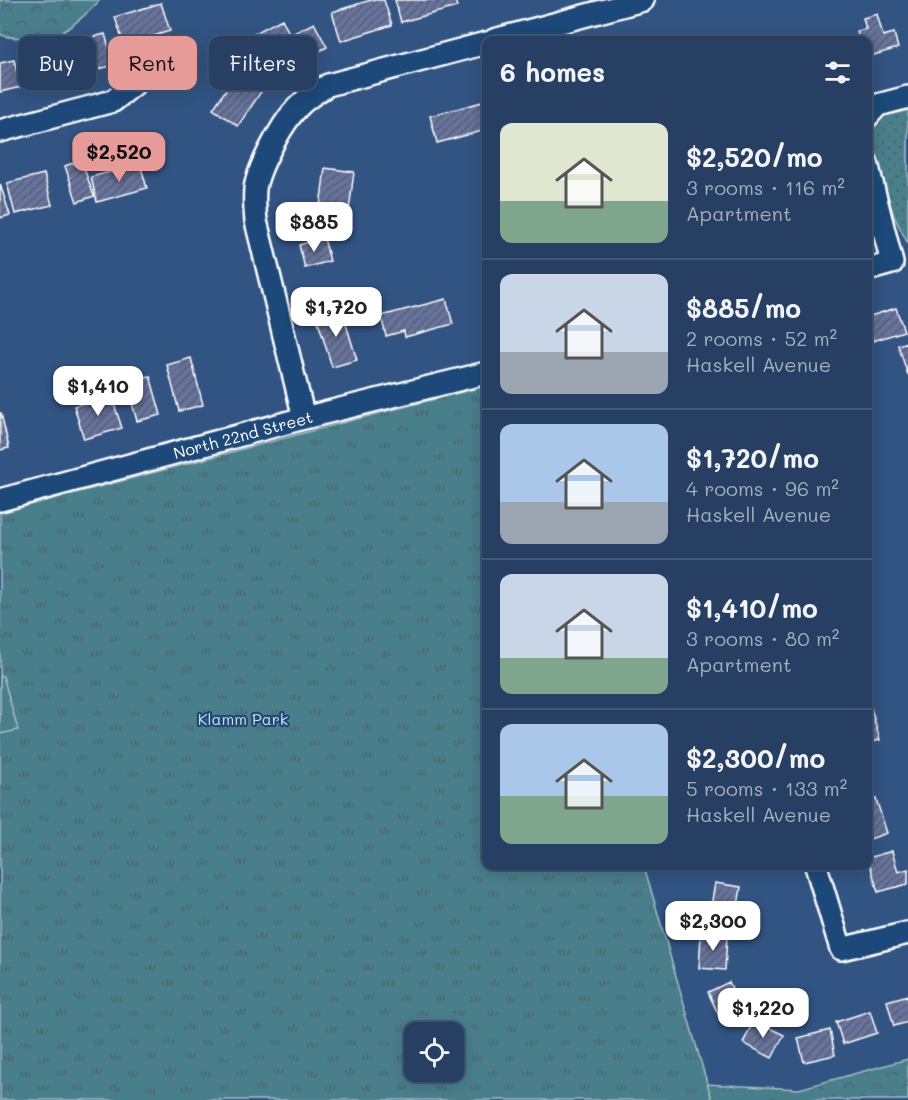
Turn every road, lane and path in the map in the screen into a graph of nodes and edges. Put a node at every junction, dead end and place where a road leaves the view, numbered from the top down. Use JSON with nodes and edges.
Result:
{"nodes":[{"id":1,"x":643,"y":0,"type":"edge"},
{"id":2,"x":509,"y":36,"type":"edge"},
{"id":3,"x":482,"y":44,"type":"edge"},
{"id":4,"x":127,"y":90,"type":"edge"},
{"id":5,"x":908,"y":97,"type":"edge"},
{"id":6,"x":872,"y":112,"type":"edge"},
{"id":7,"x":0,"y":131,"type":"edge"},
{"id":8,"x":872,"y":179,"type":"edge"},
{"id":9,"x":900,"y":266,"type":"edge"},
{"id":10,"x":872,"y":269,"type":"edge"},
{"id":11,"x":482,"y":374,"type":"edge"},
{"id":12,"x":304,"y":418,"type":"junction"},
{"id":13,"x":0,"y":500,"type":"edge"},
{"id":14,"x":817,"y":870,"type":"edge"},
{"id":15,"x":908,"y":933,"type":"edge"}],
"edges":[{"from":1,"to":2,"type":"street"},
{"from":3,"to":12,"type":"street"},
{"from":4,"to":7,"type":"street"},
{"from":5,"to":6,"type":"street"},
{"from":8,"to":9,"type":"street"},
{"from":9,"to":10,"type":"street"},
{"from":11,"to":12,"type":"street","name":"North 22nd Street"},
{"from":12,"to":13,"type":"street","name":"North 22nd Street"},
{"from":14,"to":15,"type":"street"}]}
